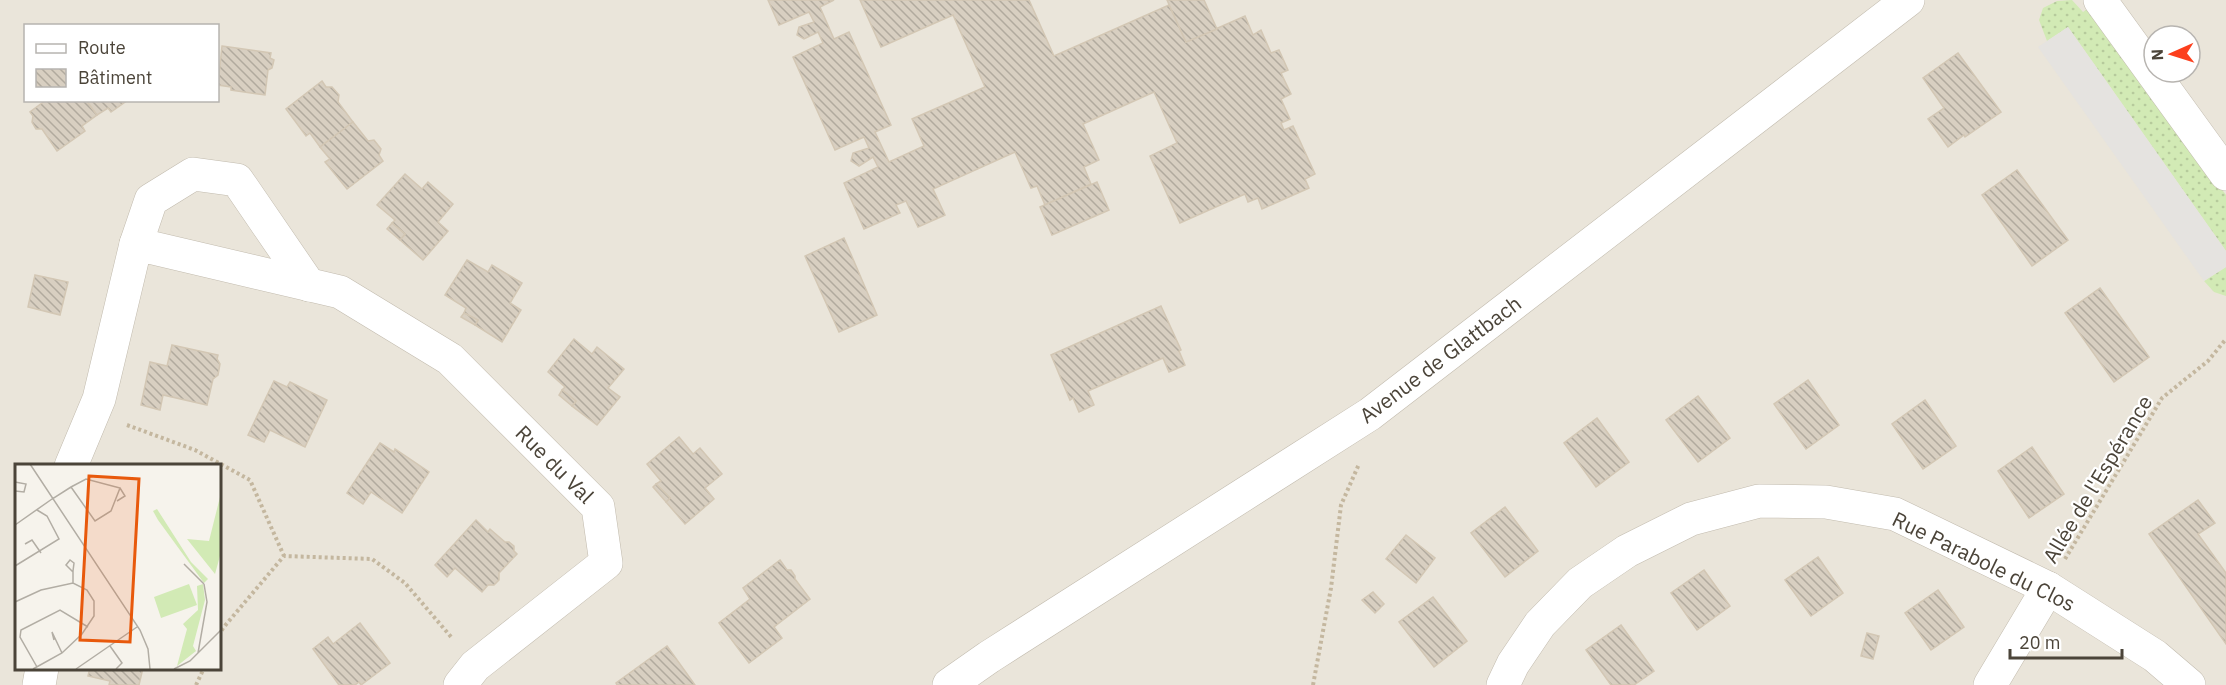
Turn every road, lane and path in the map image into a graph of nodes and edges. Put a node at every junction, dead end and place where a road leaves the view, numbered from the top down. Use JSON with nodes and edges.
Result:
{"nodes":[{"id":1,"x":1908,"y":0,"type":"edge"},
{"id":2,"x":2100,"y":0,"type":"edge"},
{"id":3,"x":2226,"y":174,"type":"edge"},
{"id":4,"x":136,"y":244,"type":"junction"},
{"id":5,"x":309,"y":285,"type":"junction"},
{"id":6,"x":2226,"y":339,"type":"edge"},
{"id":7,"x":93,"y":413,"type":"junction"},
{"id":8,"x":1361,"y":459,"type":"dead end"},
{"id":9,"x":72,"y":464,"type":"edge"},
{"id":10,"x":284,"y":556,"type":"junction"},
{"id":11,"x":2048,"y":588,"type":"junction"},
{"id":12,"x":220,"y":634,"type":"edge"},
{"id":13,"x":42,"y":670,"type":"edge"},
{"id":14,"x":204,"y":670,"type":"edge"},
{"id":15,"x":468,"y":675,"type":"edge"},
{"id":16,"x":39,"y":685,"type":"edge"},
{"id":17,"x":196,"y":685,"type":"edge"},
{"id":18,"x":949,"y":685,"type":"edge"},
{"id":19,"x":1313,"y":685,"type":"edge"},
{"id":20,"x":1503,"y":685,"type":"edge"},
{"id":21,"x":1990,"y":685,"type":"edge"},
{"id":22,"x":2189,"y":685,"type":"edge"}],
"edges":[{"from":1,"to":18,"type":"street","name":"Avenue de Glattbach"},
{"from":2,"to":3,"type":"street"},
{"from":4,"to":5,"type":"street","name":"Rue du Val"},
{"from":4,"to":5,"type":"street"},
{"from":4,"to":7,"type":"street"},
{"from":5,"to":15,"type":"street","name":"Rue du Val"},
{"from":6,"to":11,"type":"path","name":"Allée de l'Espérance"},
{"from":7,"to":9,"type":"street"},
{"from":7,"to":10,"type":"path"},
{"from":8,"to":19,"type":"path"},
{"from":10,"to":12,"type":"path"},
{"from":10,"to":15,"type":"path"},
{"from":11,"to":20,"type":"street","name":"Rue Parabole du Clos"},
{"from":11,"to":21,"type":"street"},
{"from":11,"to":22,"type":"street","name":"Rue Parabole du Clos"},
{"from":13,"to":16,"type":"street"},
{"from":14,"to":17,"type":"path"}]}
